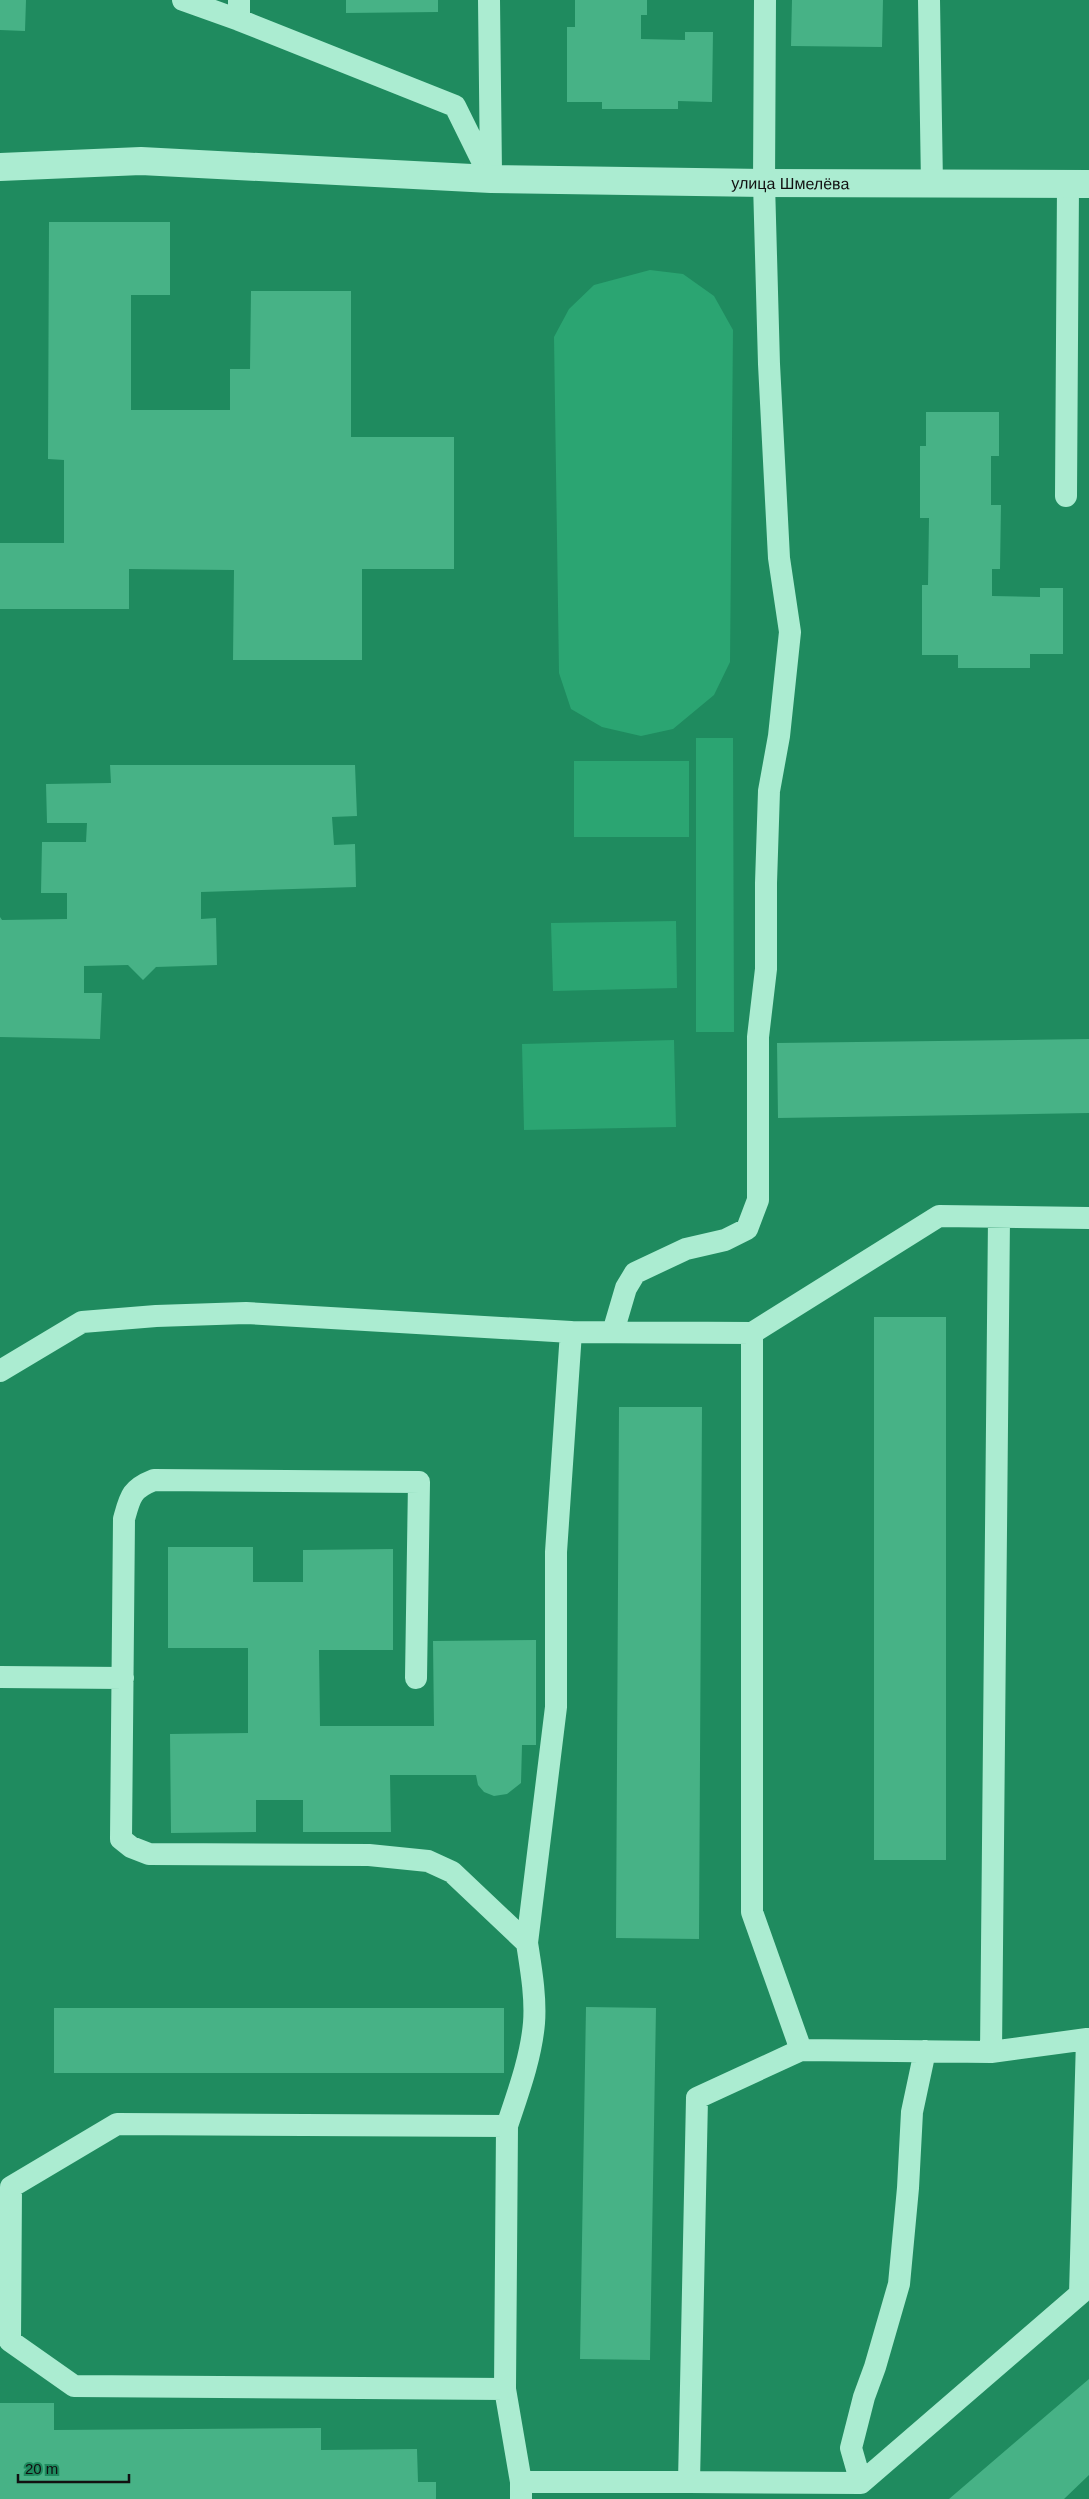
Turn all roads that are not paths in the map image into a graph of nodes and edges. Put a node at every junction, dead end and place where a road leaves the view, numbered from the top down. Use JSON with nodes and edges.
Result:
{"nodes":[{"id":1,"x":183,"y":0,"type":"edge"},
{"id":2,"x":489,"y":0,"type":"edge"},
{"id":3,"x":765,"y":0,"type":"edge"},
{"id":4,"x":929,"y":0,"type":"edge"},
{"id":5,"x":239,"y":10,"type":"edge"},
{"id":6,"x":0,"y":167,"type":"edge"},
{"id":7,"x":491,"y":179,"type":"junction"},
{"id":8,"x":764,"y":183,"type":"junction"},
{"id":9,"x":932,"y":184,"type":"junction"},
{"id":10,"x":1079,"y":184,"type":"edge"},
{"id":11,"x":1066,"y":496,"type":"dead end"},
{"id":12,"x":999,"y":1217,"type":"junction"},
{"id":13,"x":1089,"y":1218,"type":"edge"},
{"id":14,"x":571,"y":1332,"type":"junction"},
{"id":15,"x":613,"y":1332,"type":"junction"},
{"id":16,"x":752,"y":1332,"type":"junction"},
{"id":17,"x":0,"y":1370,"type":"edge"},
{"id":18,"x":0,"y":1677,"type":"edge"},
{"id":19,"x":123,"y":1678,"type":"junction"},
{"id":20,"x":416,"y":1678,"type":"dead end"},
{"id":21,"x":527,"y":1943,"type":"junction"},
{"id":22,"x":1088,"y":2039,"type":"edge"},
{"id":23,"x":801,"y":2050,"type":"junction"},
{"id":24,"x":925,"y":2051,"type":"junction"},
{"id":25,"x":991,"y":2052,"type":"junction"},
{"id":26,"x":507,"y":2126,"type":"junction"},
{"id":27,"x":505,"y":2389,"type":"junction"},
{"id":28,"x":689,"y":2482,"type":"junction"},
{"id":29,"x":861,"y":2483,"type":"junction"},
{"id":30,"x":521,"y":2491,"type":"edge"}],
"edges":[{"from":1,"to":5,"type":"lane"},
{"from":2,"to":7,"type":"lane"},
{"from":3,"to":8,"type":"lane"},
{"from":4,"to":9,"type":"lane"},
{"from":5,"to":7,"type":"lane"},
{"from":6,"to":7,"type":"street","name":"улица Шмелёва"},
{"from":7,"to":8,"type":"street","name":"улица Шмелёва"},
{"from":8,"to":9,"type":"street","name":"улица Шмелёва"},
{"from":8,"to":15,"type":"lane"},
{"from":9,"to":10,"type":"street","name":"улица Шмелёва"},
{"from":10,"to":11,"type":"lane"},
{"from":12,"to":13,"type":"lane"},
{"from":12,"to":16,"type":"lane"},
{"from":12,"to":25,"type":"lane"},
{"from":14,"to":15,"type":"lane"},
{"from":14,"to":17,"type":"lane"},
{"from":14,"to":21,"type":"lane"},
{"from":15,"to":16,"type":"lane"},
{"from":16,"to":23,"type":"lane"},
{"from":18,"to":19,"type":"lane"},
{"from":19,"to":20,"type":"lane"},
{"from":19,"to":21,"type":"lane"},
{"from":21,"to":26,"type":"lane"},
{"from":22,"to":25,"type":"lane"},
{"from":22,"to":29,"type":"lane"},
{"from":23,"to":24,"type":"lane"},
{"from":23,"to":28,"type":"lane"},
{"from":24,"to":25,"type":"lane"},
{"from":24,"to":29,"type":"lane"},
{"from":26,"to":27,"type":"lane"},
{"from":26,"to":27,"type":"lane"},
{"from":27,"to":30,"type":"lane"},
{"from":28,"to":29,"type":"lane"},
{"from":28,"to":30,"type":"lane"}]}
